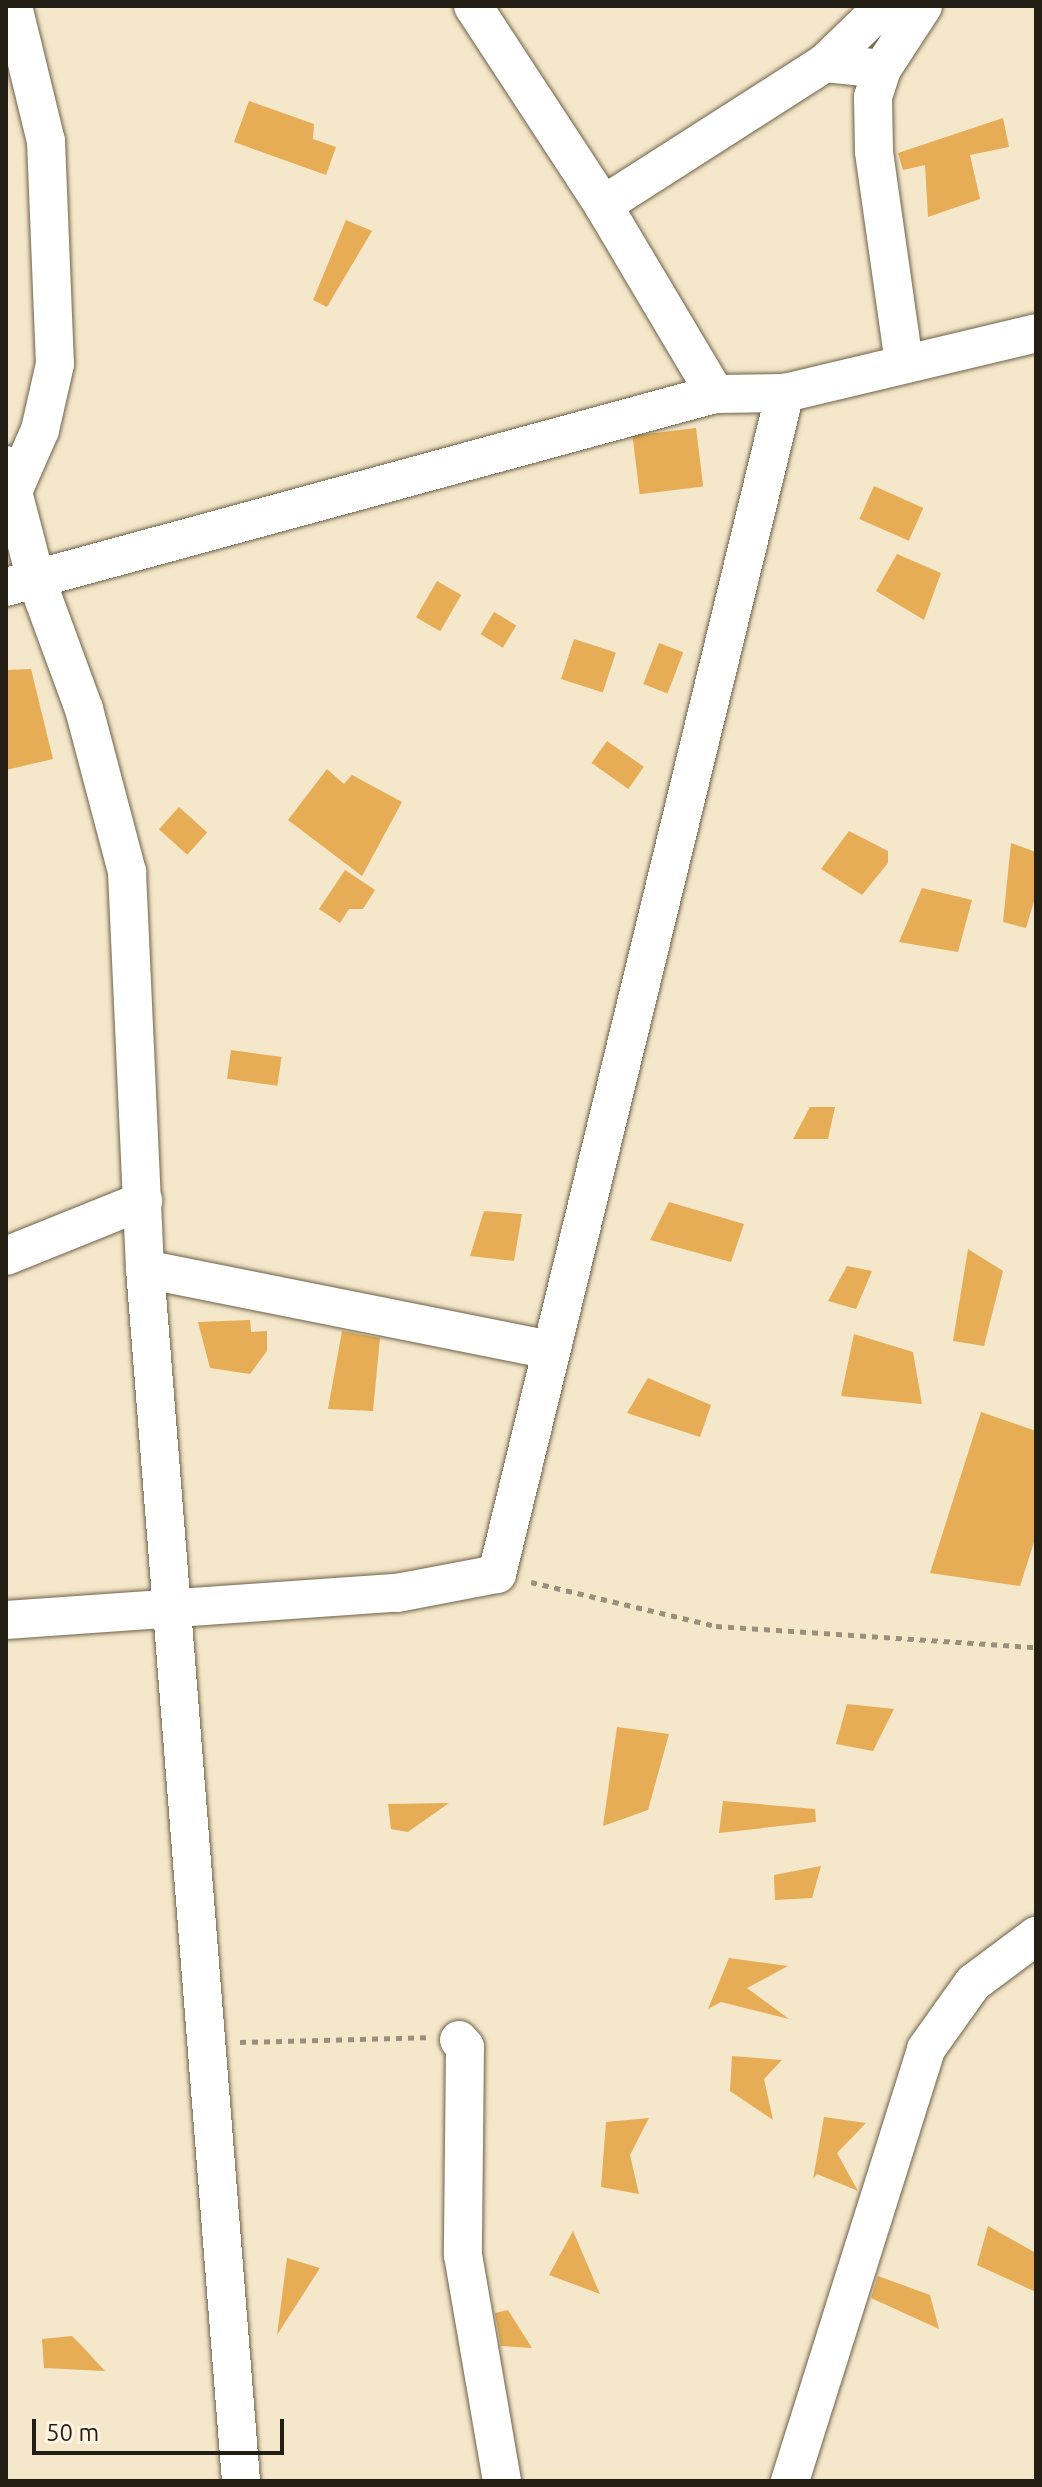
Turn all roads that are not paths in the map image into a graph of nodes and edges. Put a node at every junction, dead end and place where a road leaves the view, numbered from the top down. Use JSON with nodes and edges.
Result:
{"nodes":[{"id":1,"x":13,"y":6,"type":"edge"},
{"id":2,"x":473,"y":6,"type":"edge"},
{"id":3,"x":884,"y":6,"type":"edge"},
{"id":4,"x":923,"y":6,"type":"edge"},
{"id":5,"x":825,"y":63,"type":"junction"},
{"id":6,"x":882,"y":69,"type":"junction"},
{"id":7,"x":603,"y":205,"type":"junction"},
{"id":8,"x":1036,"y":333,"type":"edge"},
{"id":9,"x":904,"y":363,"type":"junction"},
{"id":10,"x":785,"y":393,"type":"junction"},
{"id":11,"x":715,"y":394,"type":"junction"},
{"id":12,"x":10,"y":476,"type":"edge"},
{"id":13,"x":21,"y":582,"type":"edge"},
{"id":14,"x":143,"y":1201,"type":"junction"},
{"id":15,"x":6,"y":1256,"type":"edge"},
{"id":16,"x":145,"y":1269,"type":"junction"},
{"id":17,"x":550,"y":1350,"type":"junction"},
{"id":18,"x":170,"y":1613,"type":"junction"},
{"id":19,"x":6,"y":1620,"type":"edge"},
{"id":20,"x":1036,"y":1936,"type":"edge"},
{"id":21,"x":459,"y":2040,"type":"road end"},
{"id":22,"x":241,"y":2481,"type":"edge"},
{"id":23,"x":502,"y":2481,"type":"edge"},
{"id":24,"x":790,"y":2481,"type":"edge"}],
"edges":[{"from":1,"to":12,"type":"street"},
{"from":2,"to":7,"type":"street"},
{"from":3,"to":5,"type":"street"},
{"from":4,"to":6,"type":"street"},
{"from":5,"to":6,"type":"street"},
{"from":5,"to":7,"type":"street"},
{"from":6,"to":9,"type":"street"},
{"from":7,"to":11,"type":"street"},
{"from":8,"to":9,"type":"street"},
{"from":9,"to":10,"type":"street"},
{"from":10,"to":11,"type":"street"},
{"from":10,"to":17,"type":"street"},
{"from":11,"to":13,"type":"street"},
{"from":12,"to":13,"type":"street"},
{"from":13,"to":14,"type":"street"},
{"from":14,"to":15,"type":"street"},
{"from":14,"to":16,"type":"street"},
{"from":16,"to":17,"type":"street"},
{"from":16,"to":18,"type":"street"},
{"from":17,"to":18,"type":"street"},
{"from":18,"to":19,"type":"street"},
{"from":18,"to":22,"type":"street"},
{"from":20,"to":24,"type":"street"},
{"from":21,"to":23,"type":"street"}]}
